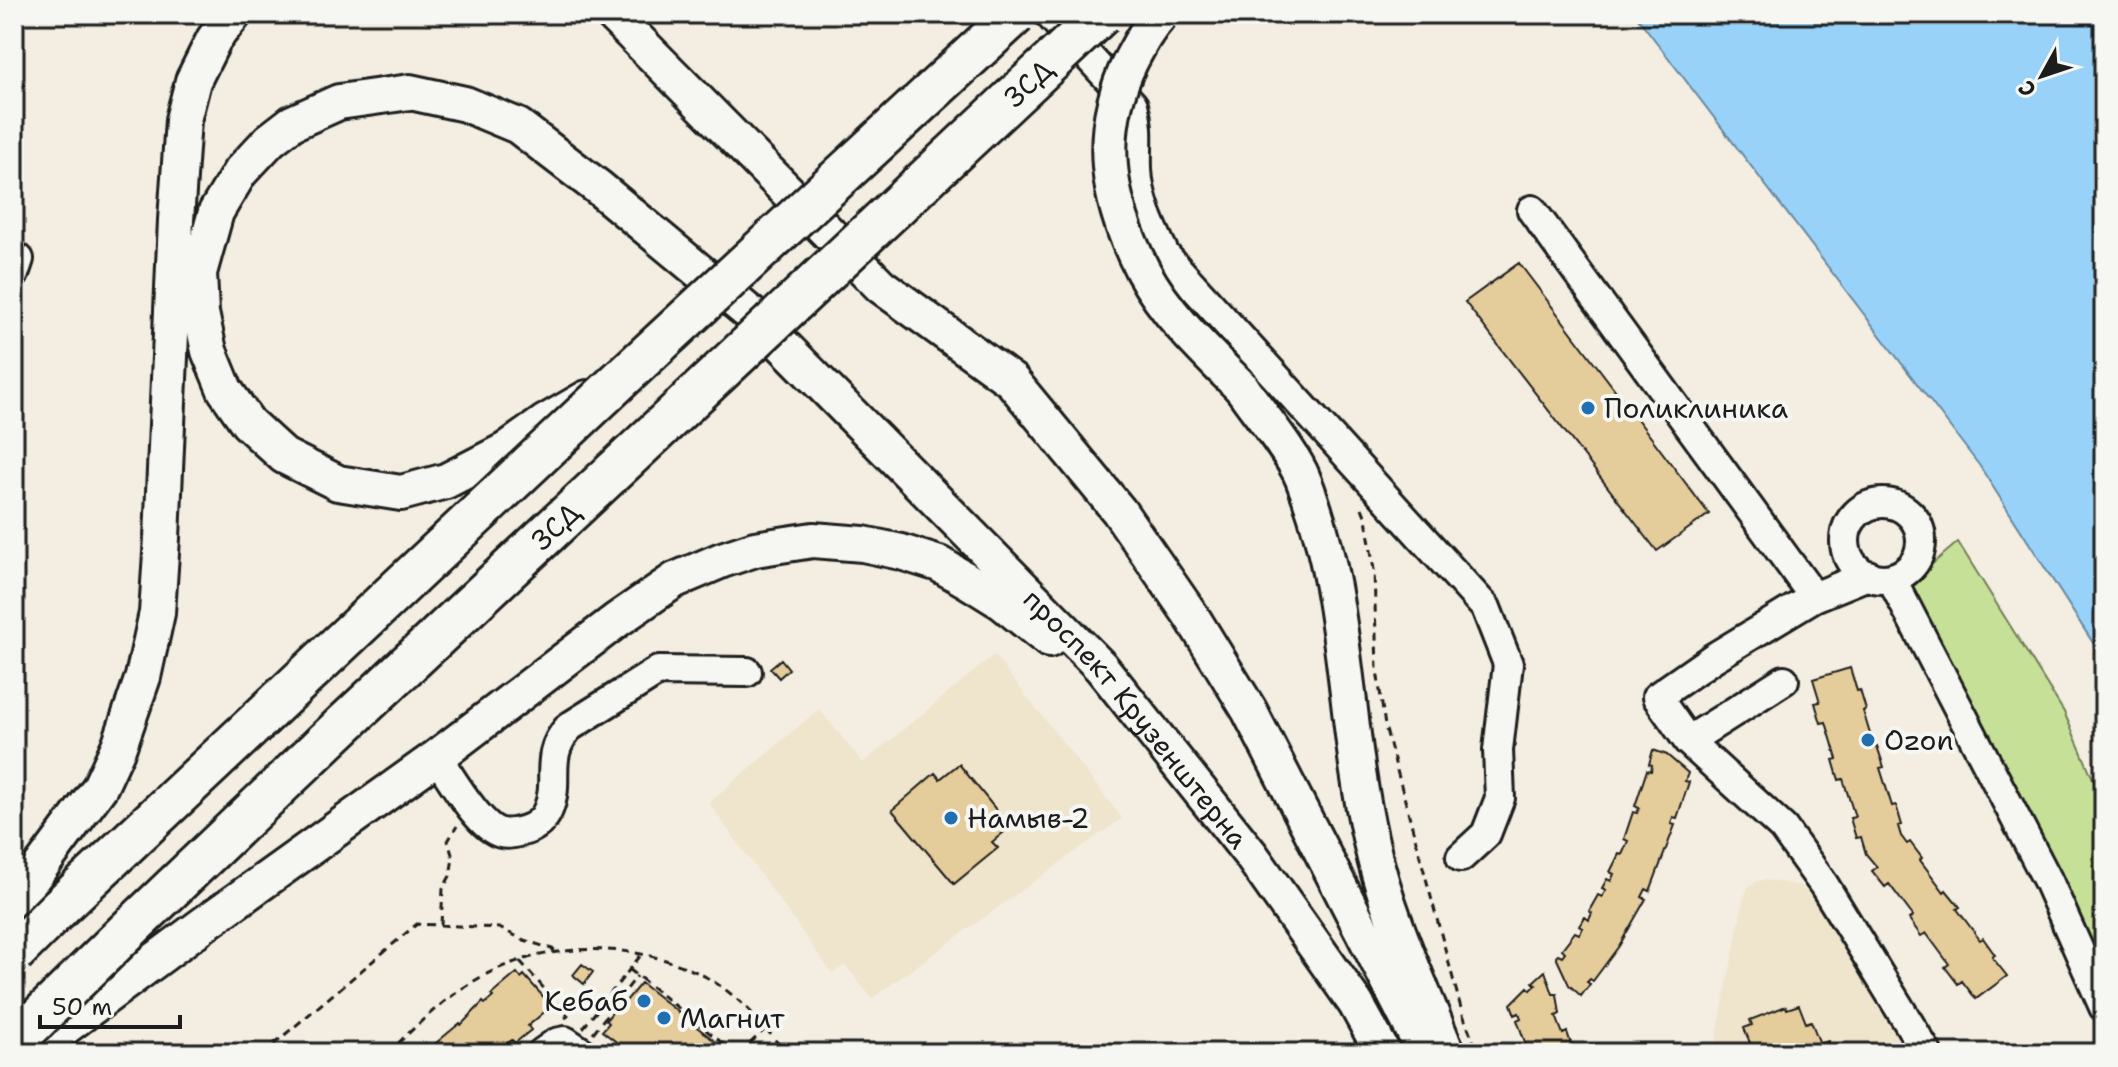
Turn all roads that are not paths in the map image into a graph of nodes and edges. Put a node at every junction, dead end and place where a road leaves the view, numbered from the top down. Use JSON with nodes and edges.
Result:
{"nodes":[{"id":1,"x":612,"y":14,"type":"edge"},
{"id":2,"x":1016,"y":14,"type":"edge"},
{"id":3,"x":1102,"y":14,"type":"edge"},
{"id":4,"x":1161,"y":14,"type":"edge"},
{"id":5,"x":1060,"y":18,"type":"edge"},
{"id":6,"x":224,"y":27,"type":"edge"},
{"id":7,"x":1532,"y":210,"type":"dead end"},
{"id":8,"x":622,"y":378,"type":"junction"},
{"id":9,"x":1814,"y":597,"type":"junction"},
{"id":10,"x":747,"y":672,"type":"dead end"},
{"id":11,"x":1784,"y":680,"type":"dead end"},
{"id":12,"x":1688,"y":741,"type":"junction"},
{"id":13,"x":437,"y":757,"type":"junction"},
{"id":14,"x":1251,"y":855,"type":"junction"},
{"id":15,"x":1461,"y":857,"type":"dead end"},
{"id":16,"x":14,"y":903,"type":"edge"},
{"id":17,"x":14,"y":953,"type":"edge"},
{"id":18,"x":2104,"y":1007,"type":"edge"},
{"id":19,"x":14,"y":1042,"type":"edge"},
{"id":20,"x":588,"y":1044,"type":"edge"},
{"id":21,"x":30,"y":1053,"type":"edge"},
{"id":22,"x":542,"y":1053,"type":"edge"},
{"id":23,"x":1383,"y":1053,"type":"edge"},
{"id":24,"x":1425,"y":1053,"type":"edge"},
{"id":25,"x":1447,"y":1053,"type":"edge"},
{"id":26,"x":1927,"y":1053,"type":"edge"}],
"edges":[{"from":1,"to":24,"type":"main road"},
{"from":2,"to":8,"type":"highway","name":"ЗСД","bridge":true},
{"from":3,"to":19,"type":"highway","name":"ЗСД","bridge":true},
{"from":4,"to":25,"type":"main road","bridge":true},
{"from":5,"to":15,"type":"street"},
{"from":6,"to":16,"type":"main road"},
{"from":7,"to":9,"type":"street"},
{"from":8,"to":14,"type":"main road","name":"проспект Крузенштерна"},
{"from":8,"to":17,"type":"highway","name":"ЗСД","bridge":true},
{"from":9,"to":12,"type":"street"},
{"from":9,"to":18,"type":"street"},
{"from":10,"to":13,"type":"street"},
{"from":11,"to":12,"type":"street"},
{"from":12,"to":26,"type":"street"},
{"from":13,"to":14,"type":"main road"},
{"from":13,"to":21,"type":"main road"},
{"from":14,"to":23,"type":"main road","name":"проспект Крузенштерна"},
{"from":20,"to":22,"type":"street"}]}
